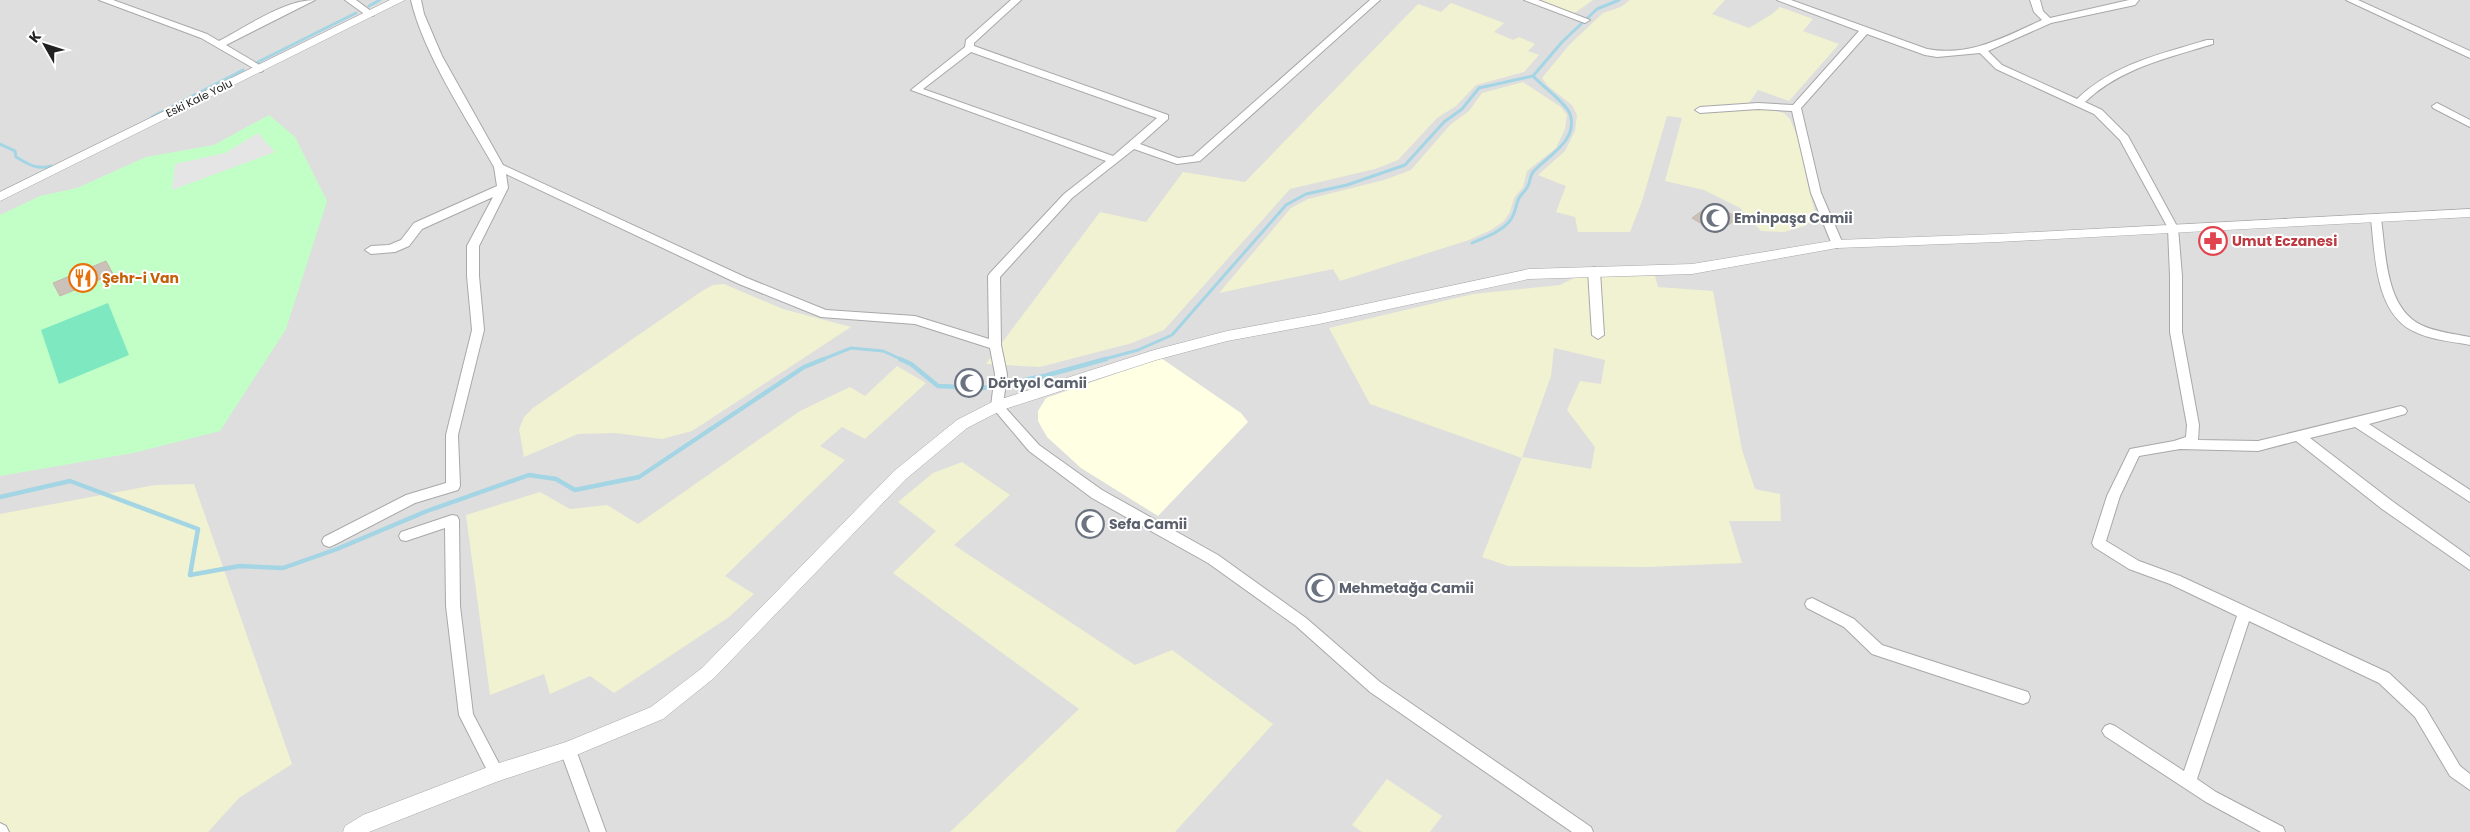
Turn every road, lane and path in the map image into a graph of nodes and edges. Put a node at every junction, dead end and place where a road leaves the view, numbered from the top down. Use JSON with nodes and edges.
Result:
{"nodes":[{"id":1,"x":104,"y":0,"type":"edge"},
{"id":2,"x":310,"y":0,"type":"edge"},
{"id":3,"x":350,"y":0,"type":"edge"},
{"id":4,"x":399,"y":0,"type":"edge"},
{"id":5,"x":416,"y":0,"type":"edge"},
{"id":6,"x":1016,"y":0,"type":"edge"},
{"id":7,"x":1375,"y":0,"type":"edge"},
{"id":8,"x":1529,"y":0,"type":"edge"},
{"id":9,"x":1782,"y":0,"type":"edge"},
{"id":10,"x":2035,"y":0,"type":"edge"},
{"id":11,"x":2134,"y":0,"type":"edge"},
{"id":12,"x":2351,"y":0,"type":"edge"},
{"id":13,"x":370,"y":14,"type":"junction"},
{"id":14,"x":1585,"y":20,"type":"dead end"},
{"id":15,"x":2048,"y":21,"type":"junction"},
{"id":16,"x":1864,"y":30,"type":"junction"},
{"id":17,"x":2210,"y":42,"type":"dead end"},
{"id":18,"x":219,"y":45,"type":"junction"},
{"id":19,"x":970,"y":48,"type":"junction"},
{"id":20,"x":1982,"y":50,"type":"junction"},
{"id":21,"x":2470,"y":54,"type":"edge"},
{"id":22,"x":260,"y":69,"type":"junction"},
{"id":23,"x":2079,"y":104,"type":"junction"},
{"id":24,"x":2438,"y":106,"type":"dead end"},
{"id":25,"x":1796,"y":108,"type":"junction"},
{"id":26,"x":1700,"y":110,"type":"dead end"},
{"id":27,"x":2470,"y":124,"type":"edge"},
{"id":28,"x":1133,"y":145,"type":"junction"},
{"id":29,"x":1114,"y":160,"type":"junction"},
{"id":30,"x":499,"y":167,"type":"junction"},
{"id":31,"x":503,"y":188,"type":"junction"},
{"id":32,"x":0,"y":197,"type":"edge"},
{"id":33,"x":2470,"y":213,"type":"edge"},
{"id":34,"x":2376,"y":219,"type":"junction"},
{"id":35,"x":2173,"y":228,"type":"junction"},
{"id":36,"x":1837,"y":244,"type":"junction"},
{"id":37,"x":371,"y":250,"type":"dead end"},
{"id":38,"x":1594,"y":271,"type":"junction"},
{"id":39,"x":1598,"y":335,"type":"dead end"},
{"id":40,"x":2470,"y":341,"type":"edge"},
{"id":41,"x":994,"y":345,"type":"junction"},
{"id":42,"x":998,"y":401,"type":"junction"},
{"id":43,"x":2401,"y":412,"type":"dead end"},
{"id":44,"x":2358,"y":423,"type":"junction"},
{"id":45,"x":2297,"y":435,"type":"junction"},
{"id":46,"x":2183,"y":445,"type":"junction"},
{"id":47,"x":2470,"y":497,"type":"edge"},
{"id":48,"x":406,"y":536,"type":"dead end"},
{"id":49,"x":329,"y":541,"type":"dead end"},
{"id":50,"x":2470,"y":564,"type":"edge"},
{"id":51,"x":1812,"y":604,"type":"dead end"},
{"id":52,"x":2245,"y":613,"type":"junction"},
{"id":53,"x":2023,"y":697,"type":"dead end"},
{"id":54,"x":2110,"y":731,"type":"dead end"},
{"id":55,"x":568,"y":750,"type":"junction"},
{"id":56,"x":496,"y":773,"type":"junction"},
{"id":57,"x":2188,"y":782,"type":"junction"},
{"id":58,"x":2470,"y":783,"type":"edge"},
{"id":59,"x":352,"y":832,"type":"edge"},
{"id":60,"x":598,"y":832,"type":"edge"},
{"id":61,"x":1585,"y":832,"type":"edge"},
{"id":62,"x":2277,"y":832,"type":"edge"}],
"edges":[{"from":1,"to":18,"type":"street"},
{"from":2,"to":18,"type":"street"},
{"from":3,"to":13,"type":"street"},
{"from":4,"to":13,"type":"street","name":"Eski Kale Yolu"},
{"from":5,"to":30,"type":"street"},
{"from":6,"to":19,"type":"street"},
{"from":7,"to":28,"type":"street"},
{"from":8,"to":14,"type":"street"},
{"from":9,"to":16,"type":"street"},
{"from":10,"to":15,"type":"street"},
{"from":11,"to":15,"type":"street"},
{"from":12,"to":21,"type":"street"},
{"from":13,"to":22,"type":"street","name":"Eski Kale Yolu"},
{"from":15,"to":20,"type":"street"},
{"from":16,"to":20,"type":"street"},
{"from":16,"to":25,"type":"street"},
{"from":17,"to":23,"type":"street"},
{"from":18,"to":22,"type":"street"},
{"from":19,"to":28,"type":"street"},
{"from":19,"to":29,"type":"street"},
{"from":20,"to":23,"type":"street"},
{"from":22,"to":32,"type":"street","name":"Eski Kale Yolu"},
{"from":23,"to":35,"type":"street"},
{"from":24,"to":27,"type":"street"},
{"from":25,"to":26,"type":"street"},
{"from":25,"to":36,"type":"street"},
{"from":28,"to":29,"type":"street"},
{"from":29,"to":41,"type":"street"},
{"from":30,"to":31,"type":"street"},
{"from":30,"to":41,"type":"street"},
{"from":31,"to":37,"type":"street"},
{"from":31,"to":49,"type":"street"},
{"from":33,"to":34,"type":"street"},
{"from":34,"to":35,"type":"street"},
{"from":34,"to":40,"type":"street"},
{"from":35,"to":36,"type":"street"},
{"from":35,"to":46,"type":"street"},
{"from":36,"to":38,"type":"street"},
{"from":38,"to":39,"type":"street"},
{"from":38,"to":42,"type":"street"},
{"from":41,"to":42,"type":"street"},
{"from":42,"to":55,"type":"street"},
{"from":42,"to":61,"type":"street"},
{"from":43,"to":44,"type":"street"},
{"from":44,"to":45,"type":"street"},
{"from":44,"to":47,"type":"street"},
{"from":45,"to":46,"type":"street"},
{"from":45,"to":50,"type":"street"},
{"from":46,"to":52,"type":"street"},
{"from":48,"to":56,"type":"street"},
{"from":51,"to":53,"type":"street"},
{"from":52,"to":57,"type":"street"},
{"from":52,"to":58,"type":"street"},
{"from":54,"to":57,"type":"street"},
{"from":55,"to":56,"type":"street"},
{"from":55,"to":60,"type":"street"},
{"from":56,"to":59,"type":"street"},
{"from":57,"to":62,"type":"street"}]}
